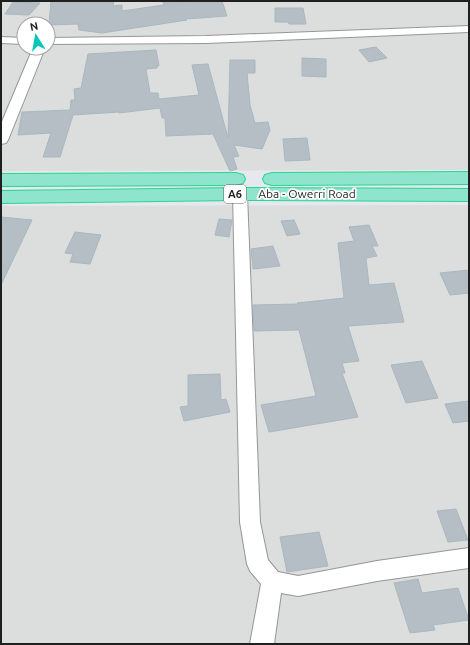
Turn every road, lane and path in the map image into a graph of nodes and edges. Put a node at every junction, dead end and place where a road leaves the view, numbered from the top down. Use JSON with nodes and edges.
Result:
{"nodes":[{"id":1,"x":469,"y":29,"type":"edge"},
{"id":2,"x":1,"y":40,"type":"edge"},
{"id":3,"x":16,"y":40,"type":"edge"},
{"id":4,"x":56,"y":41,"type":"edge"},
{"id":5,"x":36,"y":56,"type":"edge"},
{"id":6,"x":1,"y":140,"type":"edge"},
{"id":7,"x":469,"y":178,"type":"edge"},
{"id":8,"x":1,"y":180,"type":"edge"},
{"id":9,"x":70,"y":189,"type":"junction"},
{"id":10,"x":240,"y":194,"type":"junction"},
{"id":11,"x":469,"y":194,"type":"edge"},
{"id":12,"x":1,"y":197,"type":"edge"},
{"id":13,"x":469,"y":558,"type":"edge"},
{"id":14,"x":272,"y":581,"type":"junction"},
{"id":15,"x":262,"y":644,"type":"edge"}],
"edges":[{"from":1,"to":4,"type":"street"},
{"from":2,"to":3,"type":"street"},
{"from":5,"to":6,"type":"street"},
{"from":7,"to":9,"type":"highway","name":"Aba - Owerri Road","number":"A6"},
{"from":8,"to":9,"type":"highway","name":"Aba - Owerri Road","number":"A6"},
{"from":9,"to":10,"type":"highway","name":"Aba - Owerri Road","number":"A6"},
{"from":9,"to":12,"type":"highway","name":"Aba - Owerri Road","number":"A6"},
{"from":10,"to":11,"type":"highway","name":"Aba - Owerri Road","number":"A6"},
{"from":10,"to":14,"type":"street"},
{"from":13,"to":14,"type":"street"},
{"from":14,"to":15,"type":"street"}]}
